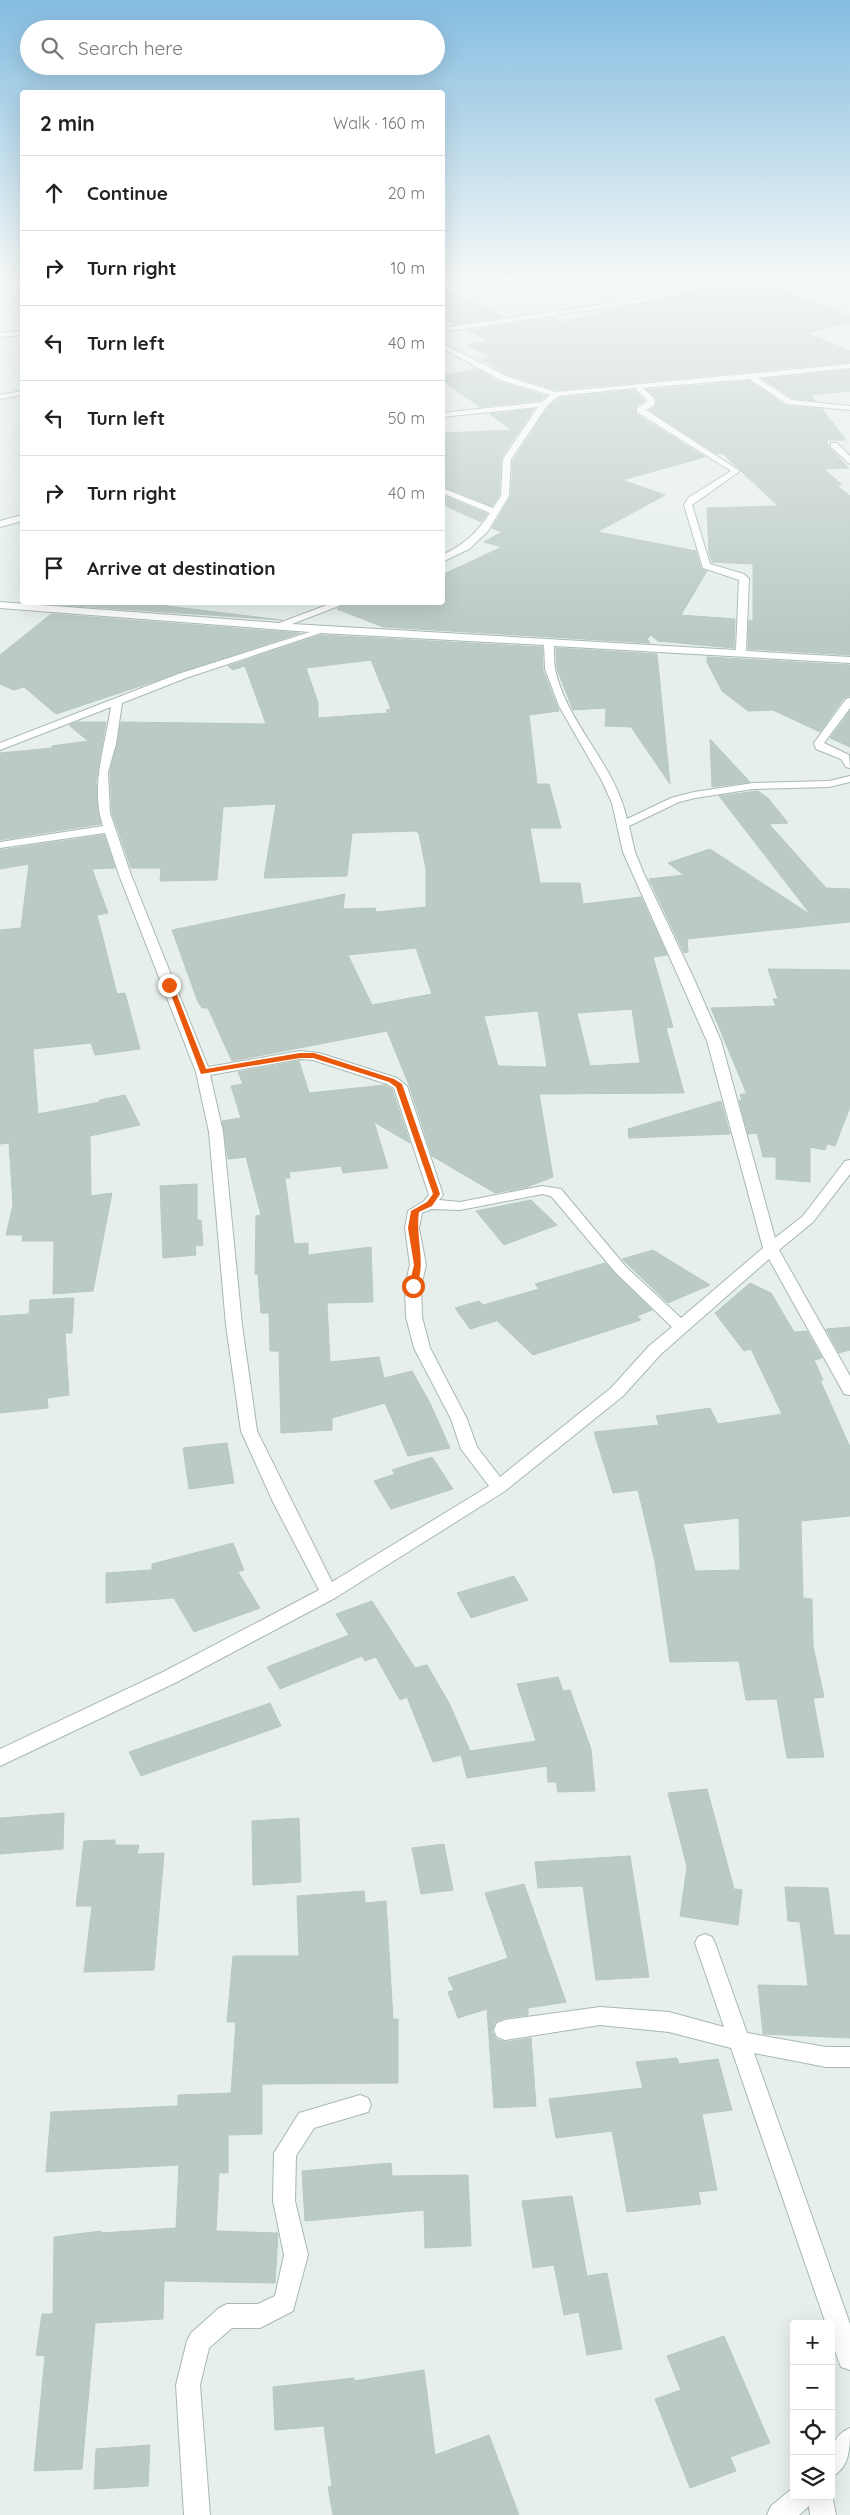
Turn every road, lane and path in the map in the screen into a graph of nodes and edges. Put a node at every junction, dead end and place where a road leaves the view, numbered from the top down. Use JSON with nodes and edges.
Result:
{"nodes":[{"id":1,"x":553,"y":396,"type":"edge"},
{"id":2,"x":648,"y":396,"type":"edge"},
{"id":3,"x":781,"y":396,"type":"edge"},
{"id":4,"x":544,"y":404,"type":"junction"},
{"id":5,"x":850,"y":408,"type":"edge"},
{"id":6,"x":445,"y":415,"type":"edge"},
{"id":7,"x":834,"y":445,"type":"dead end"},
{"id":8,"x":850,"y":461,"type":"edge"},
{"id":9,"x":445,"y":491,"type":"edge"},
{"id":10,"x":494,"y":512,"type":"junction"},
{"id":11,"x":20,"y":519,"type":"edge"},
{"id":12,"x":0,"y":524,"type":"edge"},
{"id":13,"x":445,"y":558,"type":"edge"},
{"id":14,"x":20,"y":604,"type":"edge"},
{"id":15,"x":0,"y":605,"type":"edge"},
{"id":16,"x":28,"y":605,"type":"edge"},
{"id":17,"x":43,"y":605,"type":"edge"},
{"id":18,"x":336,"y":605,"type":"edge"},
{"id":19,"x":0,"y":612,"type":"edge"},
{"id":20,"x":277,"y":626,"type":"junction"},
{"id":21,"x":326,"y":630,"type":"junction"},
{"id":22,"x":548,"y":642,"type":"junction"},
{"id":23,"x":741,"y":652,"type":"junction"},
{"id":24,"x":850,"y":660,"type":"edge"},
{"id":25,"x":850,"y":701,"type":"edge"},
{"id":26,"x":117,"y":702,"type":"junction"},
{"id":27,"x":0,"y":748,"type":"edge"},
{"id":28,"x":850,"y":765,"type":"edge"},
{"id":29,"x":850,"y":780,"type":"edge"},
{"id":30,"x":623,"y":825,"type":"junction"},
{"id":31,"x":108,"y":829,"type":"junction"},
{"id":32,"x":0,"y":846,"type":"edge"},
{"id":33,"x":203,"y":1072,"type":"junction"},
{"id":34,"x":850,"y":1164,"type":"edge"},
{"id":35,"x":429,"y":1204,"type":"junction"},
{"id":36,"x":771,"y":1249,"type":"junction"},
{"id":37,"x":680,"y":1327,"type":"junction"},
{"id":38,"x":850,"y":1390,"type":"edge"},
{"id":39,"x":499,"y":1487,"type":"junction"},
{"id":40,"x":329,"y":1593,"type":"junction"},
{"id":41,"x":0,"y":1758,"type":"edge"},
{"id":42,"x":705,"y":1944,"type":"dead end"},
{"id":43,"x":505,"y":2030,"type":"dead end"},
{"id":44,"x":740,"y":2041,"type":"junction"},
{"id":45,"x":850,"y":2057,"type":"edge"},
{"id":46,"x":360,"y":2105,"type":"dead end"},
{"id":47,"x":850,"y":2358,"type":"edge"},
{"id":48,"x":850,"y":2440,"type":"edge"},
{"id":49,"x":835,"y":2461,"type":"edge"},
{"id":50,"x":797,"y":2500,"type":"edge"},
{"id":51,"x":821,"y":2500,"type":"edge"},
{"id":52,"x":197,"y":2515,"type":"edge"},
{"id":53,"x":780,"y":2515,"type":"edge"},
{"id":54,"x":823,"y":2515,"type":"edge"}],
"edges":[{"from":1,"to":4,"type":"street"},
{"from":2,"to":23,"type":"street"},
{"from":3,"to":5,"type":"street"},
{"from":4,"to":6,"type":"street"},
{"from":4,"to":10,"type":"street"},
{"from":7,"to":8,"type":"street"},
{"from":9,"to":10,"type":"street"},
{"from":10,"to":13,"type":"street"},
{"from":11,"to":12,"type":"street"},
{"from":14,"to":15,"type":"street"},
{"from":16,"to":19,"type":"street"},
{"from":17,"to":20,"type":"street"},
{"from":18,"to":20,"type":"street"},
{"from":20,"to":21,"type":"street"},
{"from":21,"to":22,"type":"street"},
{"from":21,"to":26,"type":"street"},
{"from":22,"to":23,"type":"street"},
{"from":22,"to":30,"type":"street"},
{"from":23,"to":24,"type":"street"},
{"from":25,"to":28,"type":"street"},
{"from":26,"to":27,"type":"street"},
{"from":26,"to":31,"type":"street"},
{"from":29,"to":30,"type":"street"},
{"from":30,"to":36,"type":"street"},
{"from":31,"to":32,"type":"street"},
{"from":31,"to":33,"type":"street"},
{"from":33,"to":35,"type":"street"},
{"from":33,"to":40,"type":"street"},
{"from":34,"to":36,"type":"street"},
{"from":35,"to":37,"type":"street"},
{"from":35,"to":39,"type":"street"},
{"from":36,"to":37,"type":"street"},
{"from":36,"to":38,"type":"street"},
{"from":37,"to":39,"type":"street"},
{"from":39,"to":40,"type":"street"},
{"from":40,"to":41,"type":"street"},
{"from":42,"to":44,"type":"street"},
{"from":43,"to":44,"type":"street"},
{"from":44,"to":45,"type":"street"},
{"from":44,"to":47,"type":"street"},
{"from":46,"to":52,"type":"street"},
{"from":48,"to":49,"type":"street"},
{"from":50,"to":53,"type":"street"},
{"from":51,"to":54,"type":"street"}]}
